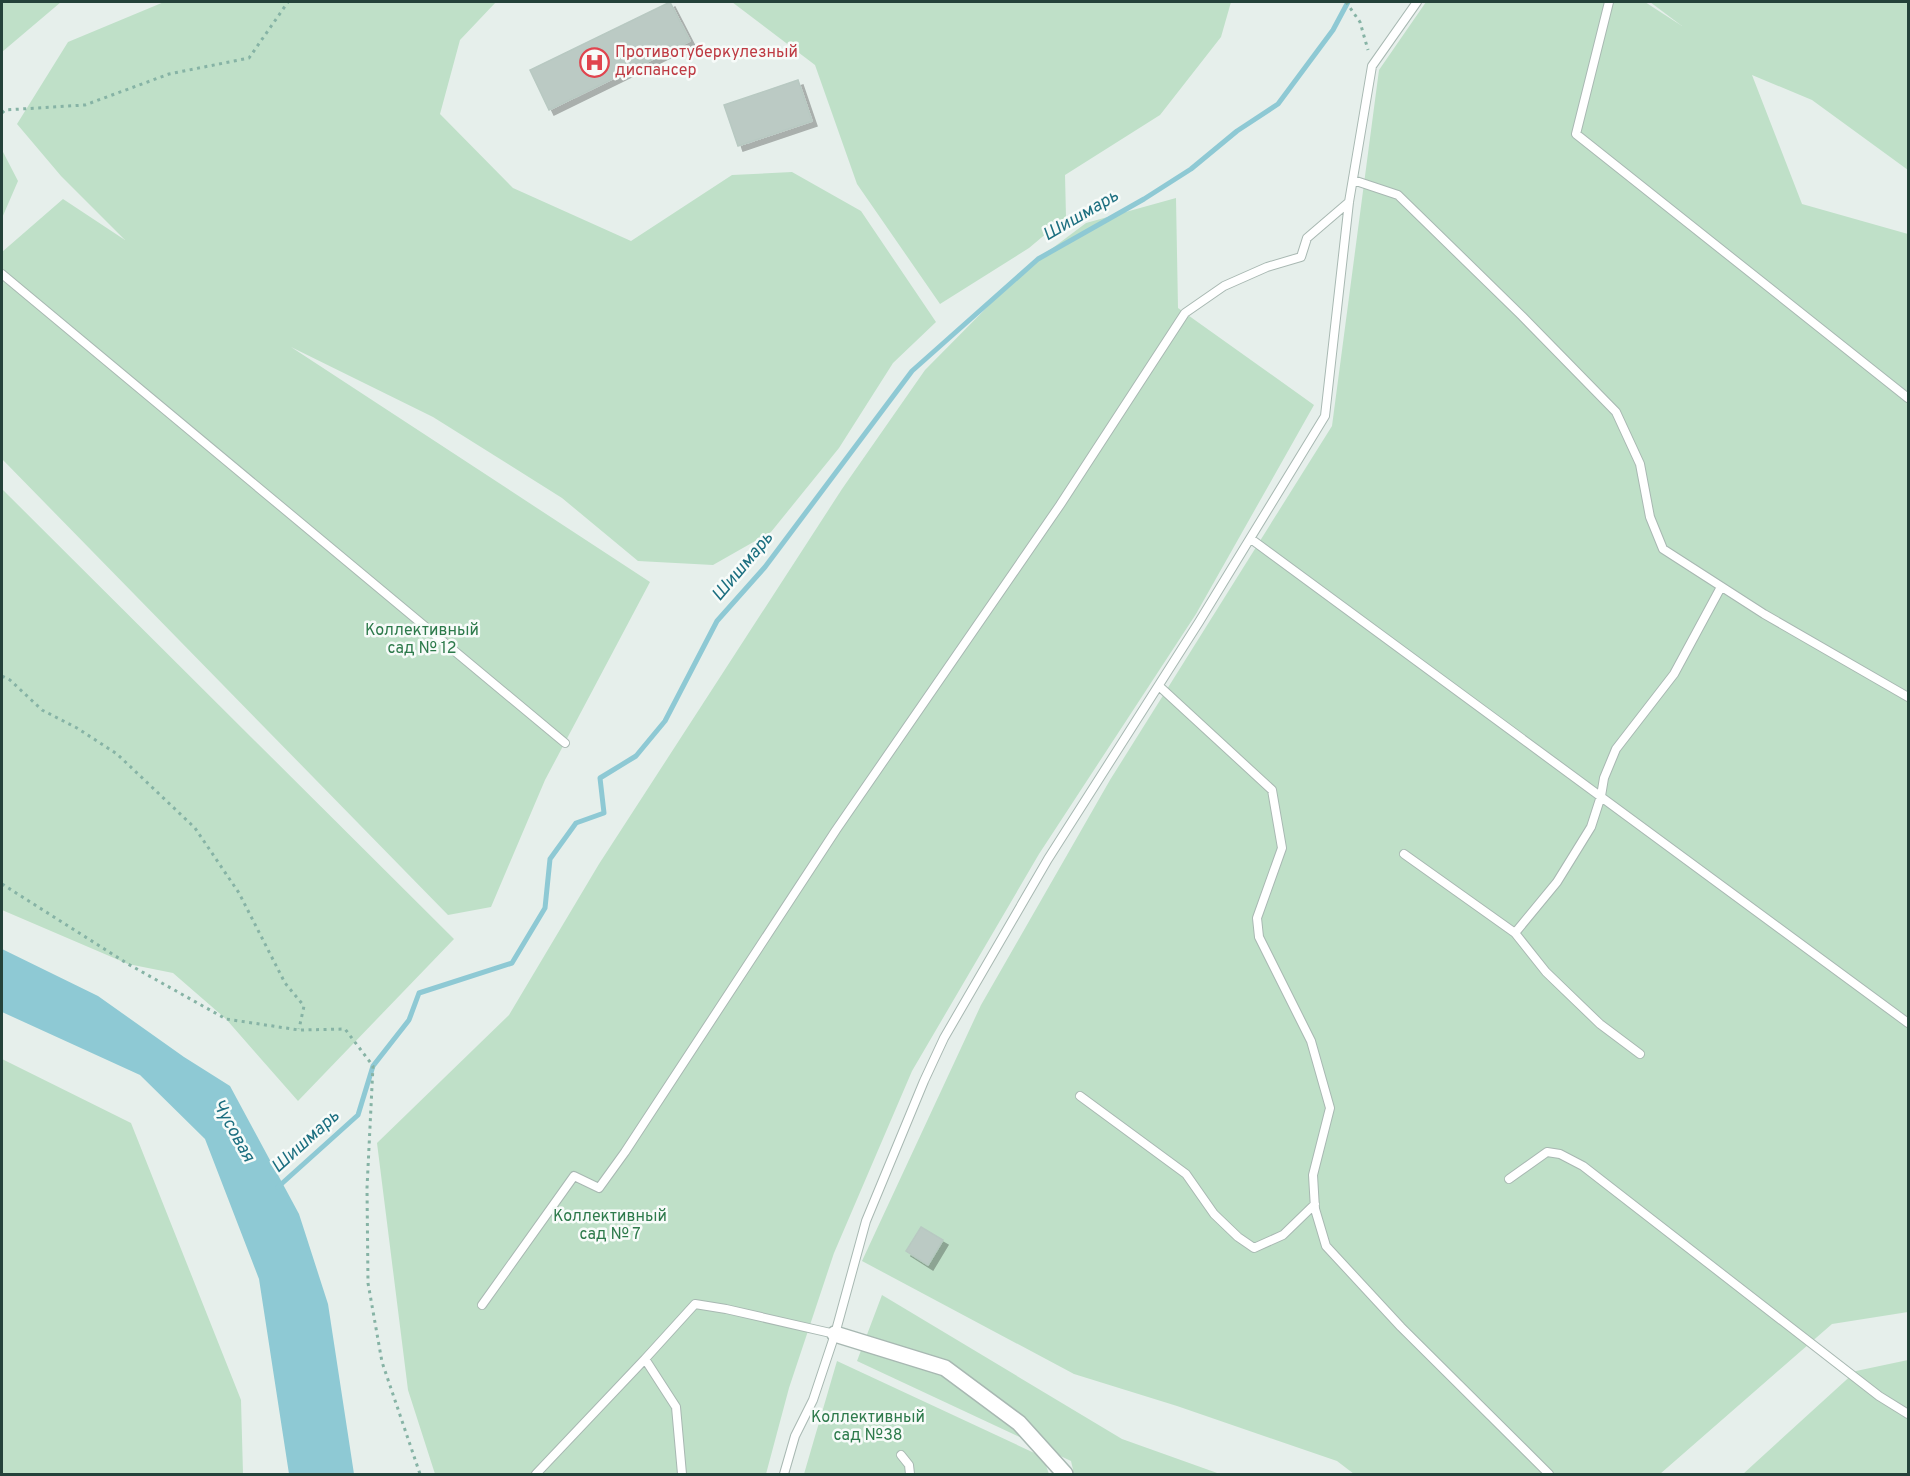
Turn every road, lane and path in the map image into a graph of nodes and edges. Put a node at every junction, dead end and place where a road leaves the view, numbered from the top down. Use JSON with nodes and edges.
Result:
{"nodes":[{"id":1,"x":288,"y":2,"type":"edge"},
{"id":2,"x":1346,"y":2,"type":"edge"},
{"id":3,"x":1417,"y":2,"type":"edge"},
{"id":4,"x":1609,"y":2,"type":"edge"},
{"id":5,"x":1372,"y":66,"type":"junction"},
{"id":6,"x":2,"y":113,"type":"edge"},
{"id":7,"x":1353,"y":180,"type":"junction"},
{"id":8,"x":1349,"y":202,"type":"junction"},
{"id":9,"x":2,"y":274,"type":"edge"},
{"id":10,"x":1908,"y":398,"type":"edge"},
{"id":11,"x":1251,"y":539,"type":"junction"},
{"id":12,"x":1721,"y":588,"type":"junction"},
{"id":13,"x":2,"y":676,"type":"edge"},
{"id":14,"x":1159,"y":686,"type":"junction"},
{"id":15,"x":1908,"y":697,"type":"edge"},
{"id":16,"x":565,"y":743,"type":"dead end"},
{"id":17,"x":1601,"y":796,"type":"junction"},
{"id":18,"x":1404,"y":854,"type":"dead end"},
{"id":19,"x":2,"y":884,"type":"edge"},
{"id":20,"x":1515,"y":933,"type":"junction"},
{"id":21,"x":1908,"y":1023,"type":"edge"},
{"id":22,"x":299,"y":1030,"type":"junction"},
{"id":23,"x":1640,"y":1054,"type":"dead end"},
{"id":24,"x":1080,"y":1096,"type":"dead end"},
{"id":25,"x":1509,"y":1179,"type":"dead end"},
{"id":26,"x":1315,"y":1204,"type":"junction"},
{"id":27,"x":482,"y":1305,"type":"dead end"},
{"id":28,"x":835,"y":1334,"type":"junction"},
{"id":29,"x":645,"y":1359,"type":"junction"},
{"id":30,"x":1908,"y":1414,"type":"edge"},
{"id":31,"x":901,"y":1455,"type":"dead end"},
{"id":32,"x":420,"y":1474,"type":"edge"},
{"id":33,"x":536,"y":1474,"type":"edge"},
{"id":34,"x":682,"y":1474,"type":"edge"},
{"id":35,"x":784,"y":1474,"type":"edge"},
{"id":36,"x":910,"y":1474,"type":"edge"},
{"id":37,"x":1065,"y":1474,"type":"edge"},
{"id":38,"x":1549,"y":1474,"type":"edge"}],
"edges":[{"from":1,"to":6,"type":"path"},
{"from":2,"to":5,"type":"path"},
{"from":3,"to":5,"type":"lane"},
{"from":4,"to":10,"type":"lane"},
{"from":5,"to":7,"type":"lane"},
{"from":7,"to":8,"type":"lane"},
{"from":7,"to":12,"type":"lane"},
{"from":8,"to":11,"type":"lane"},
{"from":8,"to":27,"type":"lane"},
{"from":9,"to":16,"type":"lane"},
{"from":11,"to":14,"type":"lane"},
{"from":11,"to":17,"type":"lane"},
{"from":12,"to":15,"type":"lane"},
{"from":12,"to":17,"type":"lane"},
{"from":13,"to":22,"type":"path"},
{"from":14,"to":26,"type":"lane"},
{"from":14,"to":28,"type":"lane"},
{"from":17,"to":20,"type":"lane"},
{"from":17,"to":21,"type":"lane"},
{"from":18,"to":20,"type":"lane"},
{"from":19,"to":22,"type":"path"},
{"from":20,"to":23,"type":"lane"},
{"from":22,"to":32,"type":"path"},
{"from":24,"to":26,"type":"lane"},
{"from":25,"to":30,"type":"lane"},
{"from":26,"to":38,"type":"lane"},
{"from":28,"to":29,"type":"lane"},
{"from":28,"to":35,"type":"lane"},
{"from":28,"to":37,"type":"street"},
{"from":29,"to":33,"type":"lane"},
{"from":29,"to":34,"type":"lane"},
{"from":31,"to":36,"type":"lane"}]}
